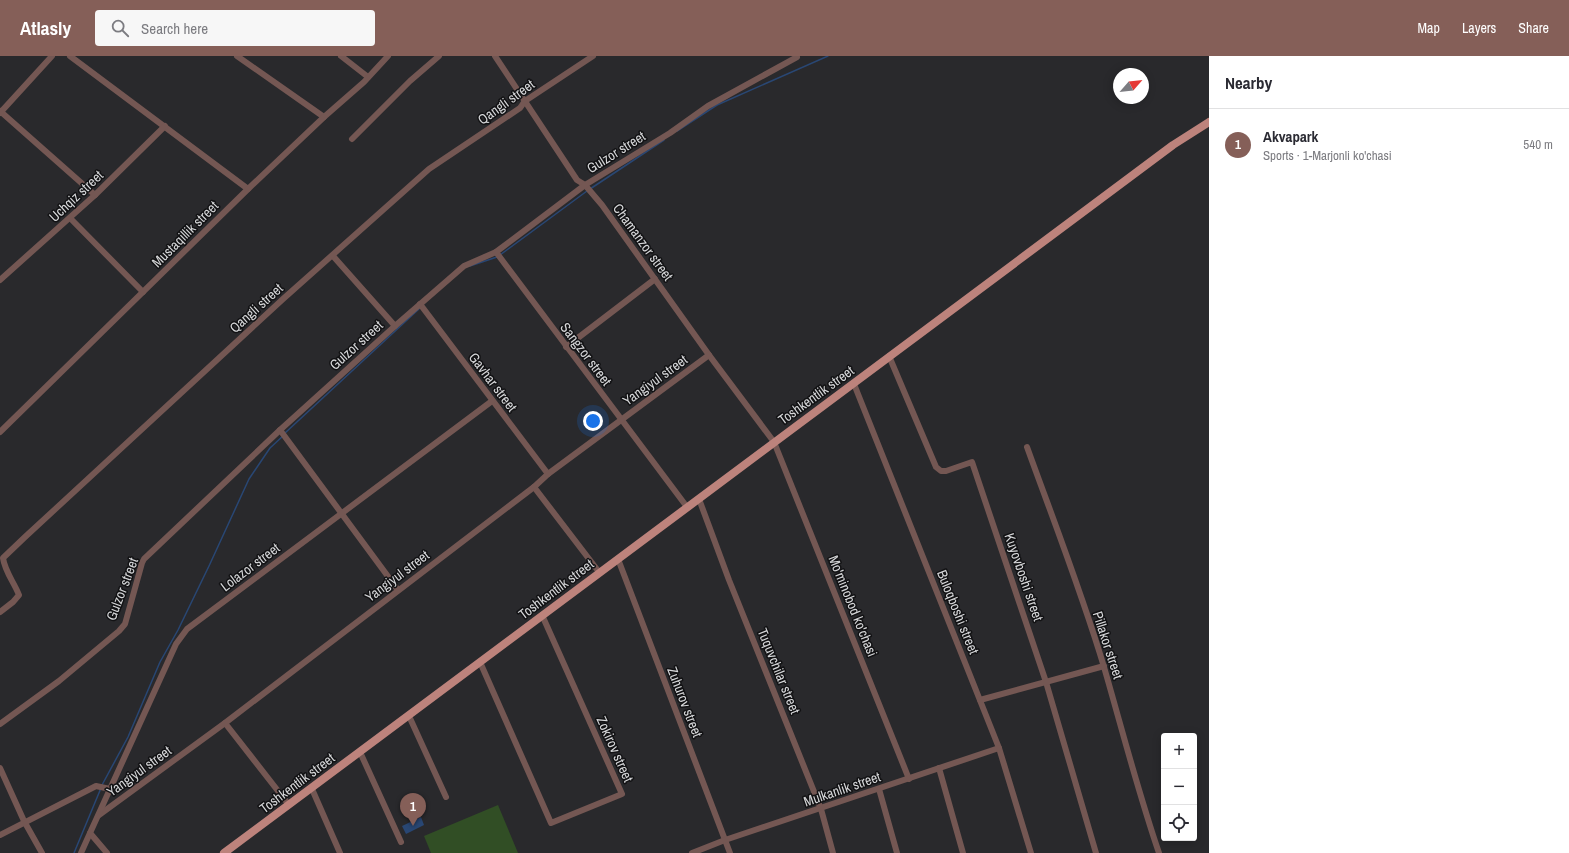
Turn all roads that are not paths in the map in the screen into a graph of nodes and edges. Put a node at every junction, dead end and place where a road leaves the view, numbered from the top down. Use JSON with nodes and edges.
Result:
{"nodes":[{"id":1,"x":52,"y":56,"type":"edge"},
{"id":2,"x":70,"y":56,"type":"edge"},
{"id":3,"x":237,"y":56,"type":"edge"},
{"id":4,"x":341,"y":56,"type":"edge"},
{"id":5,"x":388,"y":56,"type":"edge"},
{"id":6,"x":440,"y":56,"type":"edge"},
{"id":7,"x":495,"y":56,"type":"edge"},
{"id":8,"x":593,"y":56,"type":"edge"},
{"id":9,"x":798,"y":57,"type":"dead end"},
{"id":10,"x":368,"y":77,"type":"junction"},
{"id":11,"x":525,"y":101,"type":"junction"},
{"id":12,"x":0,"y":112,"type":"edge"},
{"id":13,"x":324,"y":117,"type":"junction"},
{"id":14,"x":1209,"y":122,"type":"edge"},
{"id":15,"x":165,"y":126,"type":"junction"},
{"id":16,"x":352,"y":139,"type":"dead end"},
{"id":17,"x":585,"y":185,"type":"junction"},
{"id":18,"x":248,"y":189,"type":"junction"},
{"id":19,"x":95,"y":195,"type":"junction"},
{"id":20,"x":70,"y":218,"type":"junction"},
{"id":21,"x":496,"y":252,"type":"junction"},
{"id":22,"x":333,"y":256,"type":"junction"},
{"id":23,"x":655,"y":279,"type":"junction"},
{"id":24,"x":0,"y":280,"type":"edge"},
{"id":25,"x":143,"y":292,"type":"junction"},
{"id":26,"x":420,"y":304,"type":"junction"},
{"id":27,"x":395,"y":326,"type":"junction"},
{"id":28,"x":566,"y":347,"type":"junction"},
{"id":29,"x":709,"y":355,"type":"junction"},
{"id":30,"x":889,"y":356,"type":"junction"},
{"id":31,"x":854,"y":384,"type":"junction"},
{"id":32,"x":492,"y":401,"type":"junction"},
{"id":33,"x":621,"y":420,"type":"junction"},
{"id":34,"x":280,"y":430,"type":"junction"},
{"id":35,"x":0,"y":432,"type":"edge"},
{"id":36,"x":774,"y":442,"type":"junction"},
{"id":37,"x":1027,"y":447,"type":"dead end"},
{"id":38,"x":548,"y":474,"type":"junction"},
{"id":39,"x":534,"y":488,"type":"junction"},
{"id":40,"x":699,"y":499,"type":"junction"},
{"id":41,"x":688,"y":507,"type":"junction"},
{"id":42,"x":342,"y":514,"type":"junction"},
{"id":43,"x":618,"y":559,"type":"junction"},
{"id":44,"x":599,"y":572,"type":"junction"},
{"id":45,"x":398,"y":590,"type":"junction"},
{"id":46,"x":0,"y":612,"type":"edge"},
{"id":47,"x":542,"y":615,"type":"junction"},
{"id":48,"x":480,"y":662,"type":"junction"},
{"id":49,"x":1104,"y":666,"type":"junction"},
{"id":50,"x":1046,"y":682,"type":"junction"},
{"id":51,"x":980,"y":700,"type":"junction"},
{"id":52,"x":408,"y":716,"type":"junction"},
{"id":53,"x":225,"y":722,"type":"junction"},
{"id":54,"x":0,"y":724,"type":"edge"},
{"id":55,"x":999,"y":748,"type":"junction"},
{"id":56,"x":360,"y":752,"type":"junction"},
{"id":57,"x":0,"y":768,"type":"edge"},
{"id":58,"x":939,"y":768,"type":"junction"},
{"id":59,"x":910,"y":779,"type":"junction"},
{"id":60,"x":110,"y":789,"type":"junction"},
{"id":61,"x":312,"y":789,"type":"junction"},
{"id":62,"x":878,"y":789,"type":"junction"},
{"id":63,"x":446,"y":797,"type":"dead end"},
{"id":64,"x":289,"y":805,"type":"junction"},
{"id":65,"x":821,"y":809,"type":"junction"},
{"id":66,"x":99,"y":815,"type":"junction"},
{"id":67,"x":24,"y":821,"type":"junction"},
{"id":68,"x":0,"y":834,"type":"edge"},
{"id":69,"x":90,"y":834,"type":"junction"},
{"id":70,"x":725,"y":840,"type":"junction"},
{"id":71,"x":402,"y":842,"type":"dead end"},
{"id":72,"x":233,"y":850,"type":"edge"},
{"id":73,"x":42,"y":853,"type":"edge"},
{"id":74,"x":81,"y":853,"type":"edge"},
{"id":75,"x":106,"y":853,"type":"edge"},
{"id":76,"x":224,"y":853,"type":"edge"},
{"id":77,"x":340,"y":853,"type":"edge"},
{"id":78,"x":692,"y":853,"type":"edge"},
{"id":79,"x":730,"y":853,"type":"edge"},
{"id":80,"x":833,"y":853,"type":"edge"},
{"id":81,"x":897,"y":853,"type":"edge"},
{"id":82,"x":963,"y":853,"type":"edge"},
{"id":83,"x":1031,"y":853,"type":"edge"},
{"id":84,"x":1096,"y":853,"type":"edge"},
{"id":85,"x":1159,"y":853,"type":"edge"}],
"edges":[{"from":1,"to":12,"type":"street"},
{"from":2,"to":15,"type":"street"},
{"from":3,"to":13,"type":"street"},
{"from":4,"to":10,"type":"street"},
{"from":5,"to":10,"type":"street","name":"Mustaqillik street"},
{"from":6,"to":16,"type":"street"},
{"from":7,"to":11,"type":"street","name":"Chamanzor street"},
{"from":8,"to":11,"type":"street","name":"Qangli street"},
{"from":9,"to":17,"type":"street","name":"Gulzor street"},
{"from":10,"to":13,"type":"street","name":"Mustaqillik street"},
{"from":11,"to":17,"type":"street","name":"Chamanzor street"},
{"from":11,"to":22,"type":"street","name":"Qangli street"},
{"from":12,"to":19,"type":"street"},
{"from":13,"to":18,"type":"street","name":"Mustaqillik street"},
{"from":14,"to":30,"type":"main road","name":"Toshkentlik street"},
{"from":15,"to":18,"type":"street"},
{"from":15,"to":19,"type":"street","name":"Uchqiz street"},
{"from":17,"to":21,"type":"street","name":"Gulzor street"},
{"from":17,"to":23,"type":"street","name":"Chamanzor street"},
{"from":18,"to":25,"type":"street","name":"Mustaqillik street"},
{"from":19,"to":20,"type":"street","name":"Uchqiz street"},
{"from":20,"to":24,"type":"street","name":"Uchqiz street"},
{"from":20,"to":25,"type":"street"},
{"from":21,"to":26,"type":"street","name":"Gulzor street"},
{"from":21,"to":28,"type":"street","name":"Sangzor street"},
{"from":22,"to":27,"type":"street"},
{"from":22,"to":46,"type":"street","name":"Qangli street"},
{"from":23,"to":28,"type":"street"},
{"from":23,"to":29,"type":"street","name":"Chamanzor street"},
{"from":25,"to":35,"type":"street","name":"Mustaqillik street"},
{"from":26,"to":27,"type":"street","name":"Gulzor street"},
{"from":26,"to":32,"type":"street","name":"Gavhar street"},
{"from":27,"to":34,"type":"street","name":"Gulzor street"},
{"from":28,"to":33,"type":"street","name":"Sangzor street"},
{"from":29,"to":33,"type":"street","name":"Yangiyul street"},
{"from":29,"to":36,"type":"street","name":"Chamanzor street"},
{"from":30,"to":31,"type":"main road","name":"Toshkentlik street"},
{"from":30,"to":50,"type":"street","name":"Kuyovboshi street"},
{"from":31,"to":36,"type":"main road","name":"Toshkentlik street"},
{"from":31,"to":51,"type":"street","name":"Buloqboshi street"},
{"from":32,"to":38,"type":"street","name":"Gavhar street"},
{"from":32,"to":42,"type":"street","name":"Lolazor street"},
{"from":33,"to":38,"type":"street","name":"Yangiyul street"},
{"from":33,"to":41,"type":"street","name":"Sangzor street"},
{"from":34,"to":42,"type":"street"},
{"from":34,"to":54,"type":"street","name":"Gulzor street"},
{"from":36,"to":40,"type":"main road","name":"Toshkentlik street"},
{"from":36,"to":59,"type":"street","name":"Mo'minobod ko'chasi"},
{"from":37,"to":49,"type":"street","name":"Pillakor street"},
{"from":38,"to":39,"type":"street","name":"Yangiyul street"},
{"from":39,"to":44,"type":"street"},
{"from":39,"to":45,"type":"street","name":"Yangiyul street"},
{"from":40,"to":41,"type":"main road","name":"Toshkentlik street"},
{"from":40,"to":65,"type":"street","name":"Tuquvchilar street"},
{"from":41,"to":43,"type":"main road","name":"Toshkentlik street"},
{"from":42,"to":45,"type":"street"},
{"from":42,"to":60,"type":"street","name":"Lolazor street"},
{"from":43,"to":44,"type":"main road","name":"Toshkentlik street"},
{"from":43,"to":70,"type":"street","name":"Zuhurov street"},
{"from":44,"to":47,"type":"main road","name":"Toshkentlik street"},
{"from":45,"to":53,"type":"street","name":"Yangiyul street"},
{"from":47,"to":48,"type":"main road","name":"Toshkentlik street"},
{"from":47,"to":48,"type":"street","name":"Zokirov street"},
{"from":48,"to":52,"type":"main road","name":"Toshkentlik street"},
{"from":49,"to":50,"type":"street"},
{"from":49,"to":85,"type":"street","name":"Pillakor street"},
{"from":50,"to":51,"type":"street"},
{"from":50,"to":84,"type":"street","name":"Kuyovboshi street"},
{"from":51,"to":55,"type":"street","name":"Buloqboshi street"},
{"from":52,"to":56,"type":"main road","name":"Toshkentlik street"},
{"from":52,"to":63,"type":"street"},
{"from":53,"to":64,"type":"street"},
{"from":53,"to":66,"type":"street","name":"Yangiyul street"},
{"from":55,"to":58,"type":"street","name":"Mulkanlik street"},
{"from":55,"to":83,"type":"street","name":"Buloqboshi street"},
{"from":56,"to":61,"type":"main road","name":"Toshkentlik street"},
{"from":56,"to":71,"type":"street"},
{"from":57,"to":67,"type":"street"},
{"from":58,"to":59,"type":"street","name":"Mulkanlik street"},
{"from":58,"to":82,"type":"street"},
{"from":59,"to":62,"type":"street","name":"Mulkanlik street"},
{"from":60,"to":66,"type":"street","name":"Lolazor street"},
{"from":60,"to":67,"type":"street"},
{"from":61,"to":64,"type":"main road","name":"Toshkentlik street"},
{"from":61,"to":77,"type":"street"},
{"from":62,"to":65,"type":"street","name":"Mulkanlik street"},
{"from":62,"to":81,"type":"street"},
{"from":64,"to":72,"type":"main road","name":"Toshkentlik street"},
{"from":65,"to":70,"type":"street","name":"Mulkanlik street"},
{"from":65,"to":80,"type":"street","name":"Tuquvchilar street"},
{"from":66,"to":69,"type":"street","name":"Lolazor street"},
{"from":67,"to":68,"type":"street"},
{"from":67,"to":73,"type":"street"},
{"from":69,"to":74,"type":"street","name":"Lolazor street"},
{"from":69,"to":75,"type":"street"},
{"from":70,"to":78,"type":"street","name":"Mulkanlik street"},
{"from":70,"to":79,"type":"street","name":"Zuhurov street"},
{"from":72,"to":76,"type":"main road","name":"Toshkentlik street"}]}
